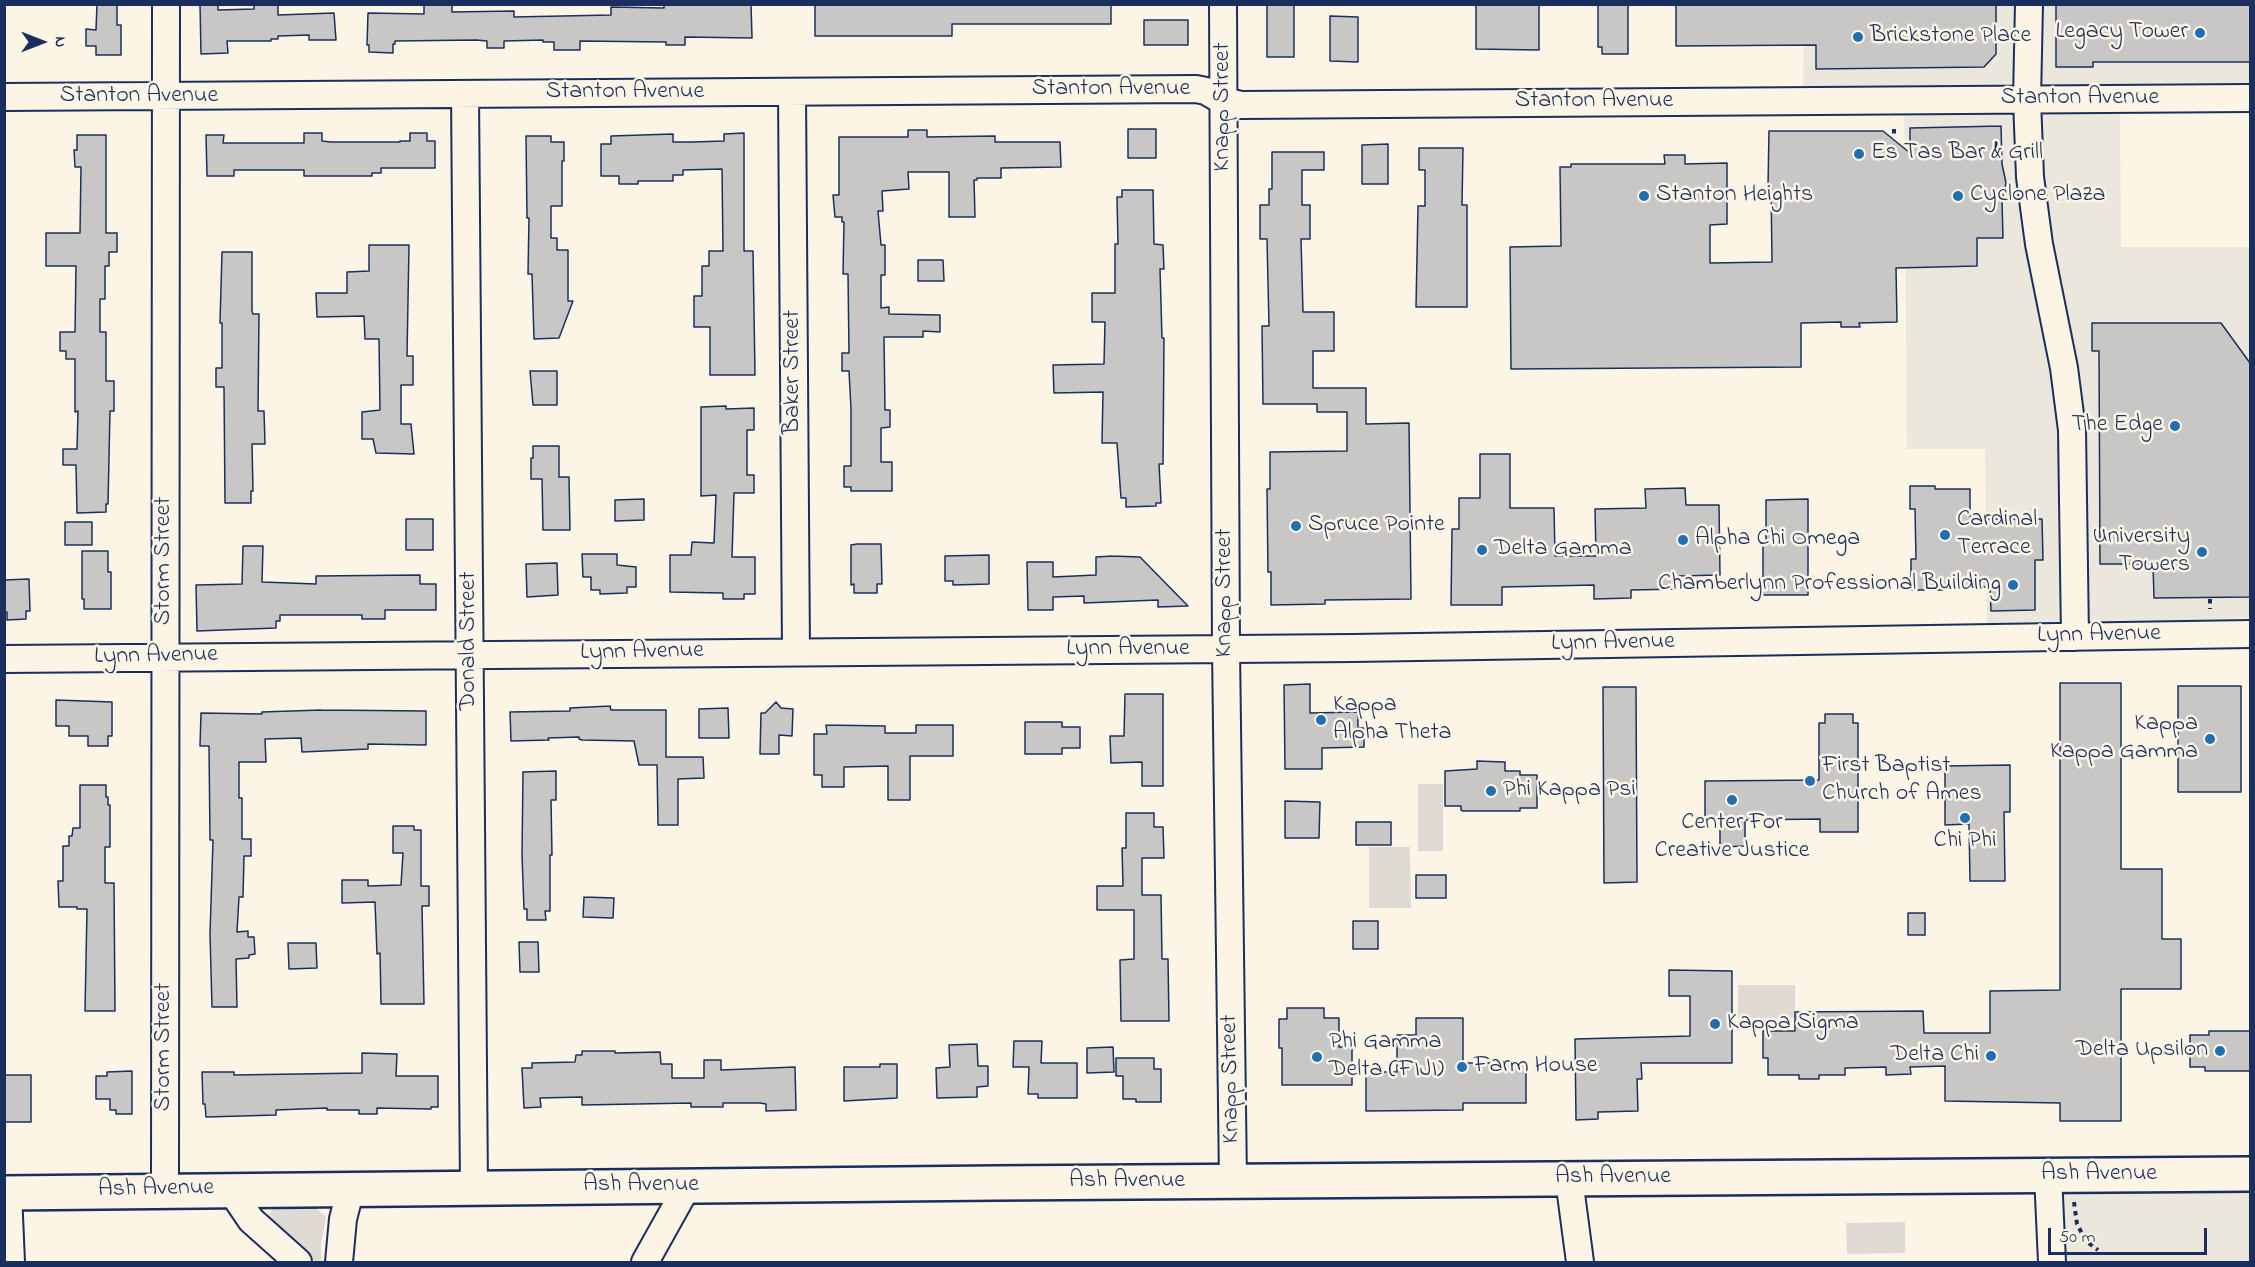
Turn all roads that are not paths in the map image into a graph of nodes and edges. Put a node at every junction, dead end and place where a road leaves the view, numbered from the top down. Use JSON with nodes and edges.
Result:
{"nodes":[{"id":1,"x":166,"y":4,"type":"edge"},
{"id":2,"x":1223,"y":4,"type":"edge"},
{"id":3,"x":2030,"y":4,"type":"edge"},
{"id":4,"x":792,"y":92,"type":"junction"},
{"id":5,"x":465,"y":94,"type":"junction"},
{"id":6,"x":4,"y":97,"type":"edge"},
{"id":7,"x":165,"y":97,"type":"junction"},
{"id":8,"x":2250,"y":98,"type":"edge"},
{"id":9,"x":2027,"y":100,"type":"junction"},
{"id":10,"x":1223,"y":101,"type":"junction"},
{"id":11,"x":2250,"y":634,"type":"edge"},
{"id":12,"x":2075,"y":637,"type":"junction"},
{"id":13,"x":1226,"y":649,"type":"junction"},
{"id":14,"x":796,"y":652,"type":"junction"},
{"id":15,"x":470,"y":655,"type":"junction"},
{"id":16,"x":165,"y":657,"type":"junction"},
{"id":17,"x":4,"y":659,"type":"edge"},
{"id":18,"x":2250,"y":1174,"type":"edge"},
{"id":19,"x":2048,"y":1176,"type":"junction"},
{"id":20,"x":1569,"y":1179,"type":"junction"},
{"id":21,"x":1233,"y":1181,"type":"junction"},
{"id":22,"x":688,"y":1185,"type":"junction"},
{"id":23,"x":474,"y":1187,"type":"junction"},
{"id":24,"x":351,"y":1188,"type":"junction"},
{"id":25,"x":230,"y":1189,"type":"junction"},
{"id":26,"x":165,"y":1190,"type":"junction"},
{"id":27,"x":6,"y":1193,"type":"edge"},
{"id":28,"x":11,"y":1263,"type":"edge"},
{"id":29,"x":298,"y":1263,"type":"edge"},
{"id":30,"x":339,"y":1263,"type":"edge"},
{"id":31,"x":645,"y":1263,"type":"edge"},
{"id":32,"x":1580,"y":1263,"type":"edge"},
{"id":33,"x":2052,"y":1263,"type":"edge"}],
"edges":[{"from":1,"to":7,"type":"street","name":"Storm Street"},
{"from":2,"to":10,"type":"street","name":"Knapp Street"},
{"from":3,"to":9,"type":"street"},
{"from":4,"to":5,"type":"street","name":"Stanton Avenue"},
{"from":4,"to":10,"type":"street","name":"Stanton Avenue"},
{"from":4,"to":14,"type":"street","name":"Baker Street"},
{"from":5,"to":7,"type":"street","name":"Stanton Avenue"},
{"from":5,"to":15,"type":"street","name":"Donald Street"},
{"from":6,"to":7,"type":"street","name":"Stanton Avenue"},
{"from":7,"to":16,"type":"street","name":"Storm Street"},
{"from":8,"to":9,"type":"street","name":"Stanton Avenue"},
{"from":9,"to":10,"type":"street","name":"Stanton Avenue"},
{"from":9,"to":12,"type":"street"},
{"from":10,"to":13,"type":"street","name":"Knapp Street"},
{"from":11,"to":12,"type":"street","name":"Lynn Avenue"},
{"from":12,"to":13,"type":"street","name":"Lynn Avenue"},
{"from":13,"to":14,"type":"street","name":"Lynn Avenue"},
{"from":13,"to":21,"type":"street","name":"Knapp Street"},
{"from":14,"to":15,"type":"street","name":"Lynn Avenue"},
{"from":15,"to":16,"type":"street","name":"Lynn Avenue"},
{"from":15,"to":23,"type":"street","name":"Donald Street"},
{"from":16,"to":17,"type":"street","name":"Lynn Avenue"},
{"from":16,"to":26,"type":"street","name":"Storm Street"},
{"from":18,"to":19,"type":"street","name":"Ash Avenue"},
{"from":19,"to":20,"type":"street","name":"Ash Avenue"},
{"from":19,"to":33,"type":"street"},
{"from":20,"to":21,"type":"street","name":"Ash Avenue"},
{"from":20,"to":32,"type":"street"},
{"from":21,"to":22,"type":"street","name":"Ash Avenue"},
{"from":22,"to":23,"type":"street","name":"Ash Avenue"},
{"from":22,"to":31,"type":"street"},
{"from":23,"to":24,"type":"street","name":"Ash Avenue"},
{"from":24,"to":25,"type":"street","name":"Ash Avenue"},
{"from":24,"to":30,"type":"street"},
{"from":25,"to":26,"type":"street","name":"Ash Avenue"},
{"from":25,"to":29,"type":"street"},
{"from":26,"to":27,"type":"street","name":"Ash Avenue"},
{"from":27,"to":28,"type":"street"}]}
